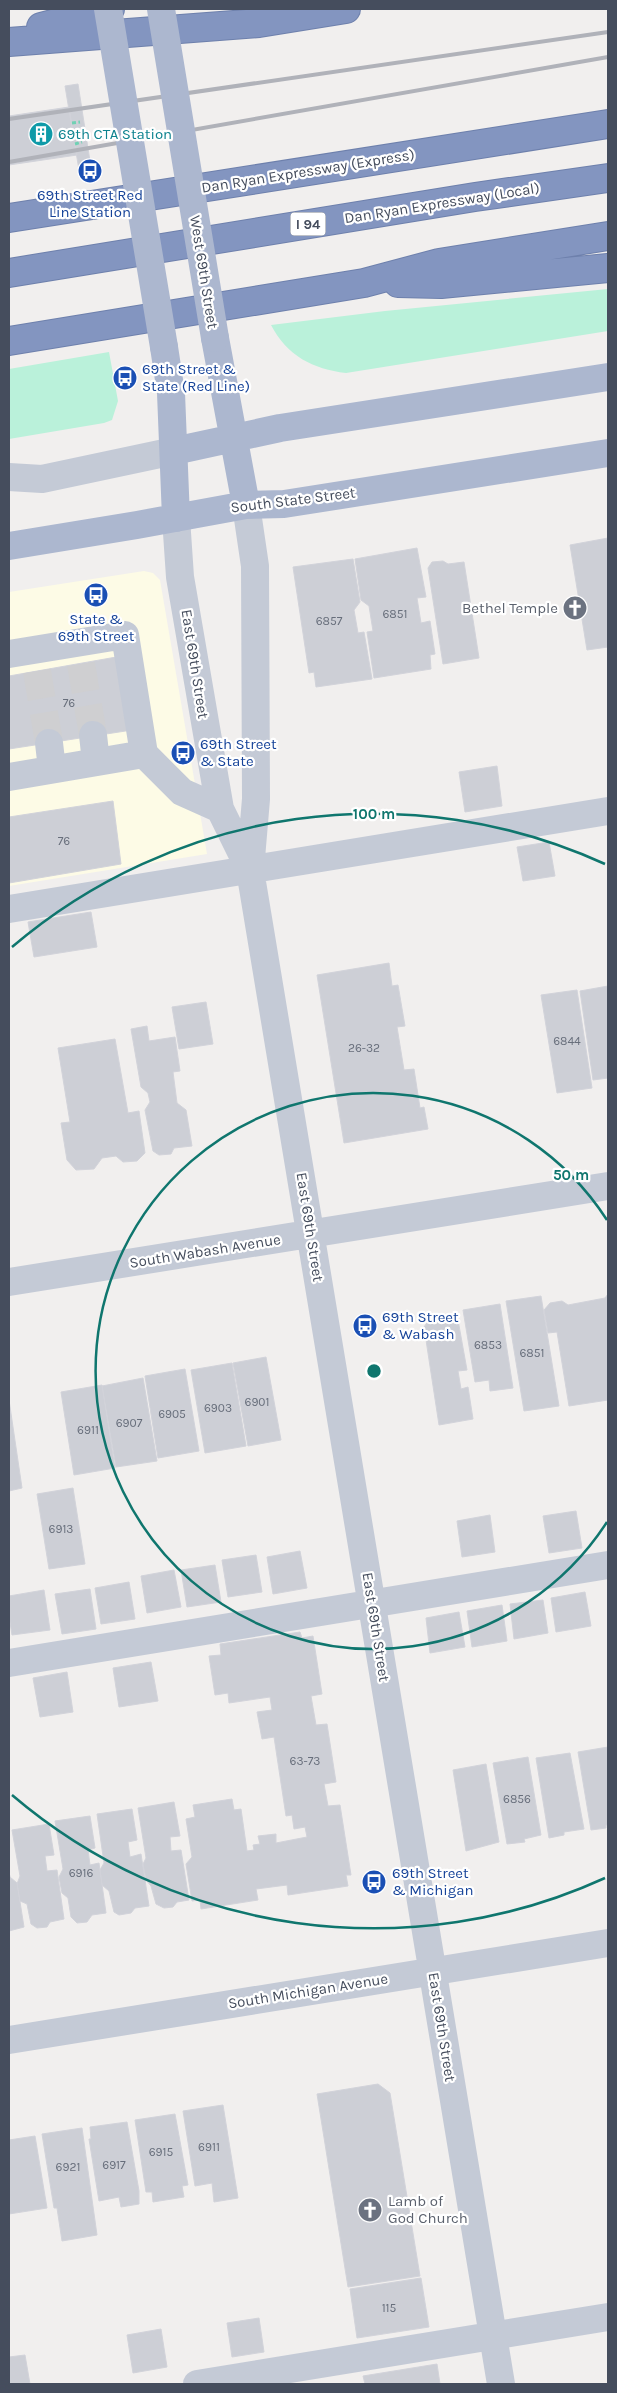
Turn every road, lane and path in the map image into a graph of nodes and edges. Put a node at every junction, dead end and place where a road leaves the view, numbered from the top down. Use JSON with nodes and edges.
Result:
{"nodes":[{"id":1,"x":109,"y":9,"type":"edge"},
{"id":2,"x":161,"y":9,"type":"edge"},
{"id":3,"x":346,"y":9,"type":"edge"},
{"id":4,"x":9,"y":36,"type":"edge"},
{"id":5,"x":9,"y":42,"type":"edge"},
{"id":6,"x":80,"y":122,"type":"dead end"},
{"id":7,"x":72,"y":123,"type":"dead end"},
{"id":8,"x":608,"y":124,"type":"edge"},
{"id":9,"x":82,"y":142,"type":"dead end"},
{"id":10,"x":74,"y":144,"type":"dead end"},
{"id":11,"x":608,"y":178,"type":"edge"},
{"id":12,"x":9,"y":218,"type":"edge"},
{"id":13,"x":608,"y":236,"type":"edge"},
{"id":14,"x":608,"y":268,"type":"edge"},
{"id":15,"x":9,"y":273,"type":"edge"},
{"id":16,"x":364,"y":283,"type":"junction"},
{"id":17,"x":9,"y":341,"type":"edge"},
{"id":18,"x":608,"y":377,"type":"edge"},
{"id":19,"x":234,"y":436,"type":"junction"},
{"id":20,"x":174,"y":451,"type":"junction"},
{"id":21,"x":608,"y":453,"type":"edge"},
{"id":22,"x":9,"y":477,"type":"edge"},
{"id":23,"x":246,"y":505,"type":"junction"},
{"id":24,"x":176,"y":518,"type":"junction"},
{"id":25,"x":9,"y":546,"type":"edge"},
{"id":26,"x":27,"y":658,"type":"edge"},
{"id":27,"x":49,"y":743,"type":"tunnel mouth"},
{"id":28,"x":144,"y":754,"type":"junction"},
{"id":29,"x":52,"y":769,"type":"junction"},
{"id":30,"x":9,"y":777,"type":"edge"},
{"id":31,"x":220,"y":809,"type":"junction"},
{"id":32,"x":608,"y":811,"type":"edge"},
{"id":33,"x":250,"y":870,"type":"junction"},
{"id":34,"x":9,"y":909,"type":"edge"},
{"id":35,"x":608,"y":1186,"type":"edge"},
{"id":36,"x":311,"y":1234,"type":"junction"},
{"id":37,"x":9,"y":1282,"type":"edge"},
{"id":38,"x":608,"y":1565,"type":"edge"},
{"id":39,"x":372,"y":1603,"type":"junction"},
{"id":40,"x":9,"y":1663,"type":"edge"},
{"id":41,"x":608,"y":1943,"type":"edge"},
{"id":42,"x":432,"y":1971,"type":"junction"},
{"id":43,"x":9,"y":2040,"type":"edge"},
{"id":44,"x":608,"y":2317,"type":"edge"},
{"id":45,"x":493,"y":2336,"type":"junction"},
{"id":46,"x":197,"y":2384,"type":"edge"},
{"id":47,"x":501,"y":2384,"type":"edge"}],
"edges":[{"from":1,"to":4,"type":"highway"},
{"from":1,"to":20,"type":"main road","bridge":true},
{"from":2,"to":19,"type":"main road","name":"West 69th Street","bridge":true},
{"from":3,"to":5,"type":"highway"},
{"from":6,"to":7,"type":"path"},
{"from":8,"to":12,"type":"highway","name":"Dan Ryan Expressway (Express)"},
{"from":9,"to":10,"type":"path"},
{"from":11,"to":15,"type":"highway","name":"Dan Ryan Expressway (Local)","number":"I 94"},
{"from":13,"to":16,"type":"highway"},
{"from":14,"to":16,"type":"highway"},
{"from":16,"to":17,"type":"highway"},
{"from":18,"to":19,"type":"main road"},
{"from":19,"to":20,"type":"main road"},
{"from":19,"to":23,"type":"main road","name":"West 69th Street"},
{"from":20,"to":22,"type":"street"},
{"from":20,"to":24,"type":"main road","name":"East 69th Street"},
{"from":21,"to":23,"type":"main road","name":"South State Street"},
{"from":23,"to":24,"type":"main road","name":"South State Street"},
{"from":23,"to":33,"type":"street","name":"East 69th Street"},
{"from":24,"to":25,"type":"main road","name":"South State Street"},
{"from":24,"to":31,"type":"street","name":"East 69th Street"},
{"from":26,"to":28,"type":"street"},
{"from":27,"to":29,"type":"street"},
{"from":28,"to":29,"type":"street"},
{"from":28,"to":31,"type":"street"},
{"from":29,"to":30,"type":"street"},
{"from":31,"to":33,"type":"street","name":"East 69th Street"},
{"from":32,"to":33,"type":"street"},
{"from":33,"to":34,"type":"street"},
{"from":33,"to":36,"type":"street","name":"East 69th Street"},
{"from":35,"to":36,"type":"street","name":"South Wabash Avenue"},
{"from":36,"to":37,"type":"street","name":"South Wabash Avenue"},
{"from":36,"to":39,"type":"street","name":"East 69th Street"},
{"from":38,"to":39,"type":"street"},
{"from":39,"to":40,"type":"street"},
{"from":39,"to":42,"type":"street","name":"East 69th Street"},
{"from":41,"to":42,"type":"street","name":"South Michigan Avenue"},
{"from":42,"to":43,"type":"street","name":"South Michigan Avenue"},
{"from":42,"to":45,"type":"street","name":"East 69th Street"},
{"from":44,"to":45,"type":"street"},
{"from":45,"to":46,"type":"street"},
{"from":45,"to":47,"type":"street","name":"East 69th Street"}]}
